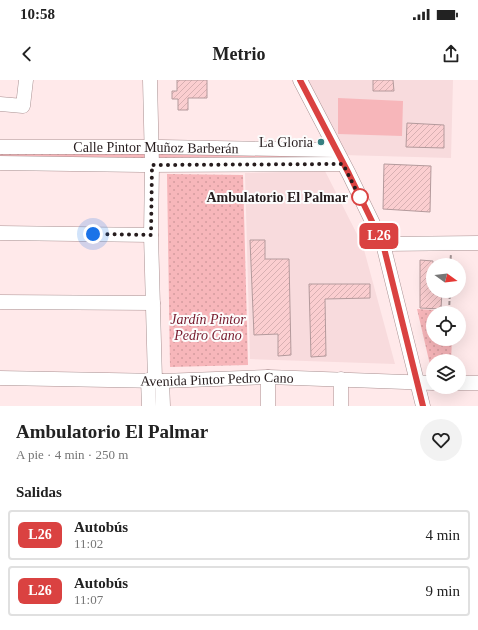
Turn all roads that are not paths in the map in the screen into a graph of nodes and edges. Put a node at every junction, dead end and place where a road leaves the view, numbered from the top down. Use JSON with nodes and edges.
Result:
{"nodes":[{"id":1,"x":26,"y":80,"type":"edge"},
{"id":2,"x":150,"y":80,"type":"edge"},
{"id":3,"x":300,"y":80,"type":"edge"},
{"id":4,"x":0,"y":104,"type":"edge"},
{"id":5,"x":0,"y":147,"type":"edge"},
{"id":6,"x":152,"y":148,"type":"junction"},
{"id":7,"x":335,"y":150,"type":"junction"},
{"id":8,"x":0,"y":163,"type":"edge"},
{"id":9,"x":343,"y":164,"type":"junction"},
{"id":10,"x":152,"y":165,"type":"junction"},
{"id":11,"x":0,"y":233,"type":"edge"},
{"id":12,"x":151,"y":235,"type":"junction"},
{"id":13,"x":478,"y":240,"type":"edge"},
{"id":14,"x":383,"y":244,"type":"junction"},
{"id":15,"x":0,"y":302,"type":"edge"},
{"id":16,"x":153,"y":303,"type":"junction"},
{"id":17,"x":268,"y":377,"type":"junction"},
{"id":18,"x":0,"y":378,"type":"edge"},
{"id":19,"x":341,"y":379,"type":"junction"},
{"id":20,"x":155,"y":381,"type":"junction"},
{"id":21,"x":418,"y":382,"type":"junction"},
{"id":22,"x":426,"y":383,"type":"edge"},
{"id":23,"x":466,"y":383,"type":"edge"},
{"id":24,"x":478,"y":383,"type":"edge"},
{"id":25,"x":149,"y":406,"type":"edge"},
{"id":26,"x":163,"y":406,"type":"edge"},
{"id":27,"x":268,"y":406,"type":"edge"},
{"id":28,"x":340,"y":406,"type":"edge"},
{"id":29,"x":423,"y":406,"type":"edge"}],
"edges":[{"from":1,"to":4,"type":"street"},
{"from":2,"to":6,"type":"street"},
{"from":3,"to":7,"type":"street"},
{"from":5,"to":6,"type":"street","name":"Calle Pintor Muñoz Barberán"},
{"from":6,"to":7,"type":"street","name":"Calle Pintor Muñoz Barberán"},
{"from":6,"to":10,"type":"street"},
{"from":7,"to":9,"type":"street"},
{"from":8,"to":10,"type":"street","name":"Calle Pintor Muñoz Barberán"},
{"from":9,"to":10,"type":"street","name":"Calle Pintor Muñoz Barberán"},
{"from":9,"to":14,"type":"street"},
{"from":10,"to":12,"type":"street"},
{"from":11,"to":12,"type":"street"},
{"from":12,"to":16,"type":"street"},
{"from":13,"to":14,"type":"street"},
{"from":14,"to":21,"type":"street"},
{"from":15,"to":16,"type":"street"},
{"from":16,"to":20,"type":"street"},
{"from":17,"to":19,"type":"street","name":"Avenida Pintor Pedro Cano"},
{"from":17,"to":20,"type":"street","name":"Avenida Pintor Pedro Cano"},
{"from":17,"to":27,"type":"street"},
{"from":18,"to":20,"type":"street","name":"Avenida Pintor Pedro Cano"},
{"from":19,"to":21,"type":"street","name":"Avenida Pintor Pedro Cano"},
{"from":19,"to":28,"type":"street"},
{"from":20,"to":25,"type":"street"},
{"from":20,"to":26,"type":"street"},
{"from":21,"to":22,"type":"street","name":"Avenida Pintor Pedro Cano"},
{"from":21,"to":29,"type":"street"},
{"from":23,"to":24,"type":"street"}]}
